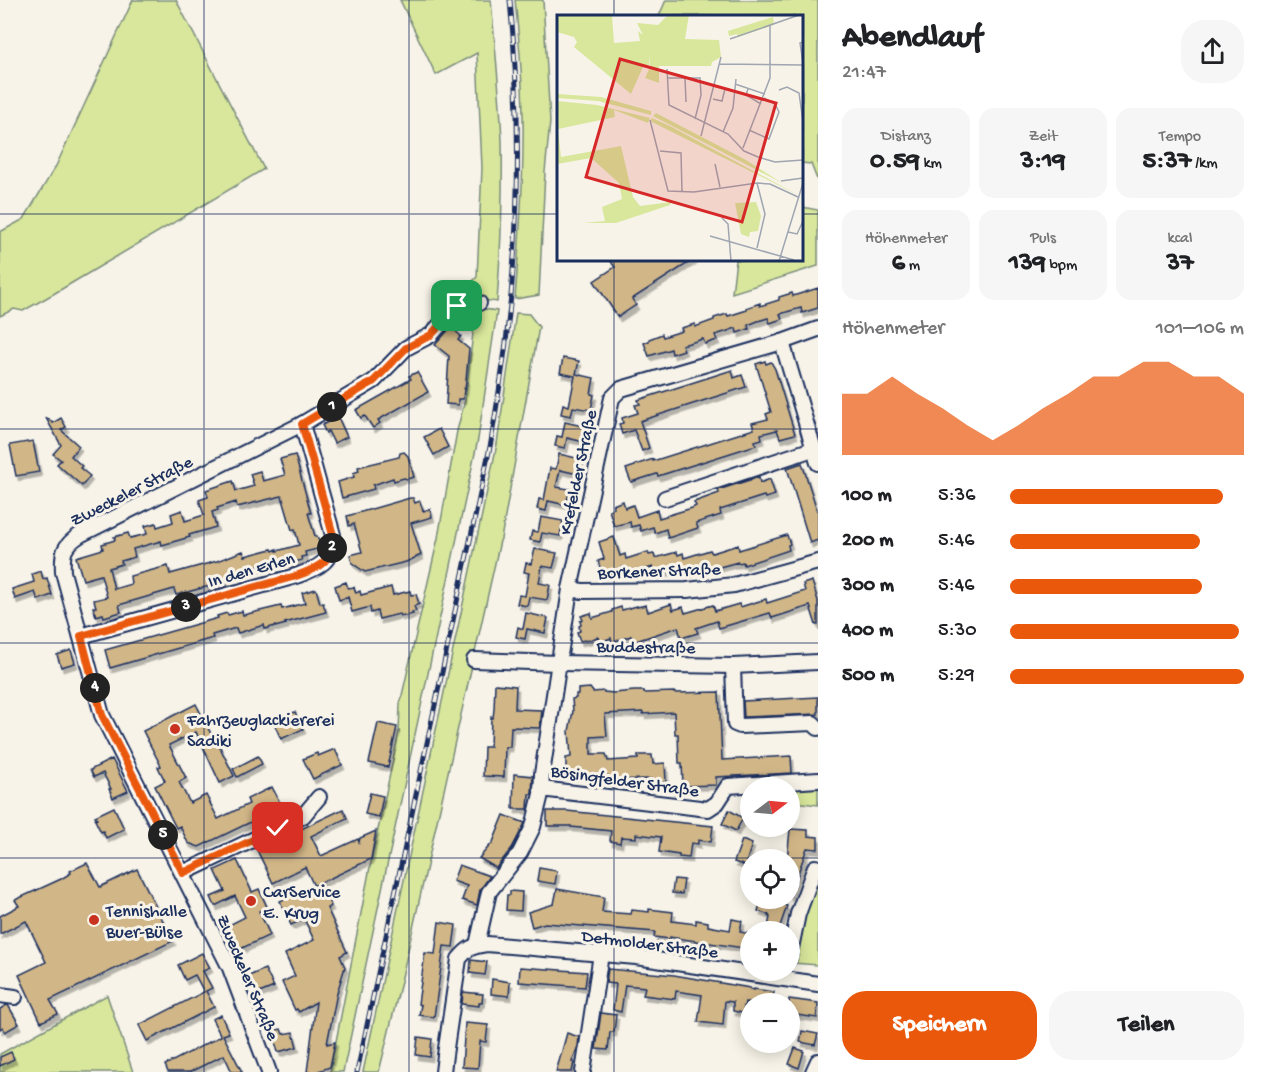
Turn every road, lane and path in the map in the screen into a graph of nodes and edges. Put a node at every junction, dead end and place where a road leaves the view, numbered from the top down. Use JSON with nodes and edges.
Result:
{"nodes":[{"id":1,"x":479,"y":303,"type":"dead end"},
{"id":2,"x":818,"y":329,"type":"edge"},
{"id":3,"x":782,"y":342,"type":"junction"},
{"id":4,"x":302,"y":424,"type":"junction"},
{"id":5,"x":813,"y":449,"type":"junction"},
{"id":6,"x":818,"y":463,"type":"edge"},
{"id":7,"x":665,"y":498,"type":"dead end"},
{"id":8,"x":818,"y":562,"type":"edge"},
{"id":9,"x":570,"y":589,"type":"junction"},
{"id":10,"x":81,"y":636,"type":"junction"},
{"id":11,"x":474,"y":660,"type":"dead end"},
{"id":12,"x":818,"y":662,"type":"edge"},
{"id":13,"x":559,"y":663,"type":"junction"},
{"id":14,"x":733,"y":666,"type":"junction"},
{"id":15,"x":818,"y":728,"type":"edge"},
{"id":16,"x":818,"y":780,"type":"edge"},
{"id":17,"x":541,"y":789,"type":"junction"},
{"id":18,"x":319,"y":797,"type":"dead end"},
{"id":19,"x":818,"y":868,"type":"edge"},
{"id":20,"x":183,"y":873,"type":"junction"},
{"id":21,"x":797,"y":921,"type":"edge"},
{"id":22,"x":477,"y":945,"type":"junction"},
{"id":23,"x":601,"y":954,"type":"junction"},
{"id":24,"x":740,"y":970,"type":"edge"},
{"id":25,"x":800,"y":979,"type":"edge"},
{"id":26,"x":818,"y":984,"type":"edge"},
{"id":27,"x":0,"y":995,"type":"edge"},
{"id":28,"x":15,"y":997,"type":"dead end"},
{"id":29,"x":818,"y":1061,"type":"edge"},
{"id":30,"x":269,"y":1072,"type":"edge"},
{"id":31,"x":443,"y":1072,"type":"edge"},
{"id":32,"x":583,"y":1072,"type":"edge"},
{"id":33,"x":813,"y":1072,"type":"edge"}],
"edges":[{"from":1,"to":4,"type":"street","name":"Zweckeler Straße"},
{"from":2,"to":3,"type":"street","name":"Krefelder Straße"},
{"from":3,"to":5,"type":"street"},
{"from":3,"to":9,"type":"street","name":"Krefelder Straße"},
{"from":4,"to":10,"type":"street","name":"Zweckeler Straße"},
{"from":4,"to":10,"type":"street","name":"In den Erlen"},
{"from":5,"to":6,"type":"street"},
{"from":5,"to":7,"type":"street"},
{"from":8,"to":9,"type":"street","name":"Borkener Straße"},
{"from":9,"to":13,"type":"street","name":"Krefelder Straße"},
{"from":10,"to":20,"type":"street","name":"Zweckeler Straße"},
{"from":11,"to":13,"type":"street","name":"Buddestraße"},
{"from":12,"to":14,"type":"street","name":"Buddestraße"},
{"from":13,"to":14,"type":"street","name":"Buddestraße"},
{"from":13,"to":17,"type":"street","name":"Bösingfelder Straße"},
{"from":14,"to":15,"type":"street"},
{"from":16,"to":17,"type":"street","name":"Bösingfelder Straße"},
{"from":17,"to":22,"type":"street"},
{"from":18,"to":20,"type":"street"},
{"from":19,"to":21,"type":"street"},
{"from":20,"to":30,"type":"street","name":"Zweckeler Straße"},
{"from":22,"to":23,"type":"street","name":"Detmolder Straße"},
{"from":22,"to":31,"type":"street"},
{"from":23,"to":24,"type":"street","name":"Detmolder Straße"},
{"from":23,"to":32,"type":"street"},
{"from":25,"to":26,"type":"street","name":"Detmolder Straße"},
{"from":27,"to":28,"type":"street"},
{"from":29,"to":33,"type":"street"}]}
